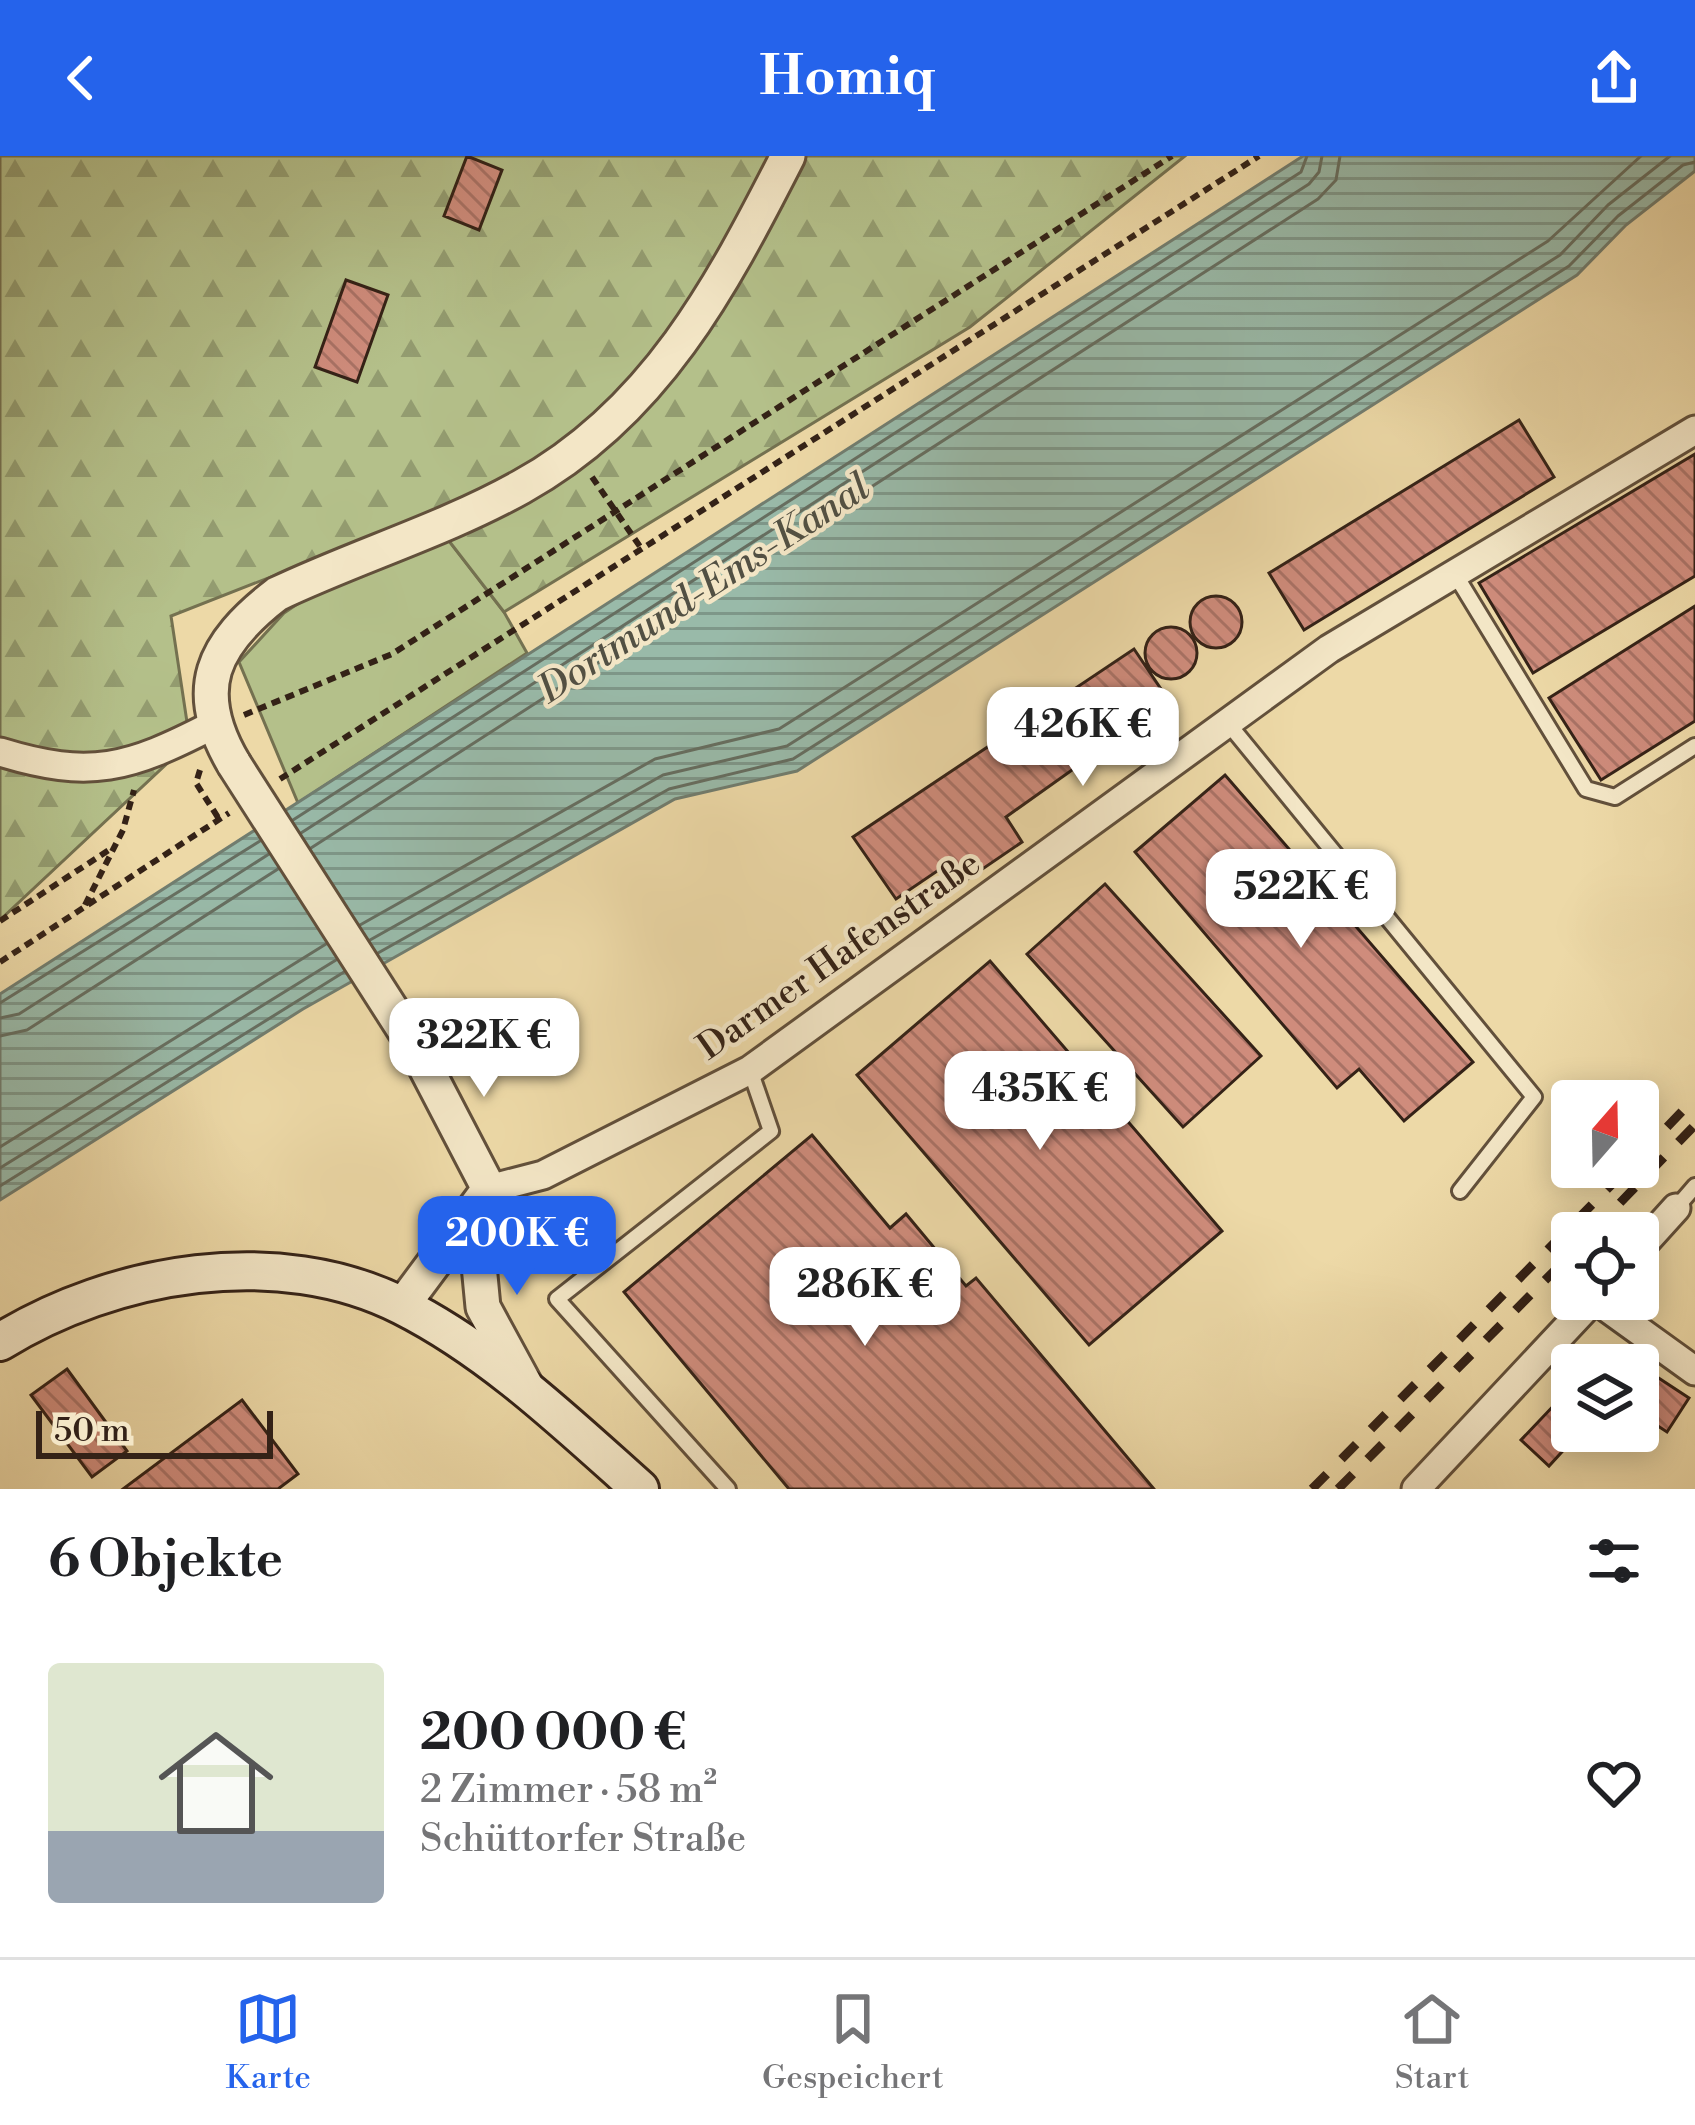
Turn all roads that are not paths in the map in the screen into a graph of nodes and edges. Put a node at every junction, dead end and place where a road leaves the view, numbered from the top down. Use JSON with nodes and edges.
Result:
{"nodes":[{"id":1,"x":782,"y":158,"type":"edge"},
{"id":2,"x":1695,"y":430,"type":"edge"},
{"id":3,"x":1454,"y":574,"type":"junction"},
{"id":4,"x":1227,"y":722,"type":"junction"},
{"id":5,"x":212,"y":726,"type":"junction"},
{"id":6,"x":1695,"y":746,"type":"edge"},
{"id":7,"x":0,"y":752,"type":"edge"},
{"id":8,"x":750,"y":1070,"type":"junction"},
{"id":9,"x":1695,"y":1186,"type":"edge"},
{"id":10,"x":1460,"y":1191,"type":"dead end"},
{"id":11,"x":482,"y":1201,"type":"junction"},
{"id":12,"x":1676,"y":1208,"type":"joint"},
{"id":13,"x":1659,"y":1227,"type":"edge"},
{"id":14,"x":402,"y":1306,"type":"junction"},
{"id":15,"x":1574,"y":1320,"type":"edge"},
{"id":16,"x":1623,"y":1320,"type":"edge"},
{"id":17,"x":0,"y":1342,"type":"edge"},
{"id":18,"x":1695,"y":1371,"type":"edge"},
{"id":19,"x":527,"y":1388,"type":"junction"},
{"id":20,"x":640,"y":1489,"type":"edge"},
{"id":21,"x":728,"y":1489,"type":"edge"},
{"id":22,"x":1416,"y":1489,"type":"edge"}],
"edges":[{"from":1,"to":5,"type":"street"},
{"from":2,"to":3,"type":"street","name":"Darmer Hafenstraße"},
{"from":3,"to":4,"type":"street","name":"Darmer Hafenstraße"},
{"from":3,"to":6,"type":"lane"},
{"from":4,"to":8,"type":"street","name":"Darmer Hafenstraße"},
{"from":4,"to":10,"type":"lane"},
{"from":5,"to":7,"type":"street"},
{"from":5,"to":11,"type":"street","bridge":true},
{"from":8,"to":11,"type":"street","name":"Darmer Hafenstraße"},
{"from":8,"to":21,"type":"lane"},
{"from":9,"to":12,"type":"lane"},
{"from":11,"to":14,"type":"street"},
{"from":11,"to":19,"type":"street"},
{"from":12,"to":13,"type":"street"},
{"from":14,"to":17,"type":"main road"},
{"from":14,"to":19,"type":"main road"},
{"from":15,"to":22,"type":"street"},
{"from":16,"to":18,"type":"street"},
{"from":19,"to":20,"type":"main road"}]}
